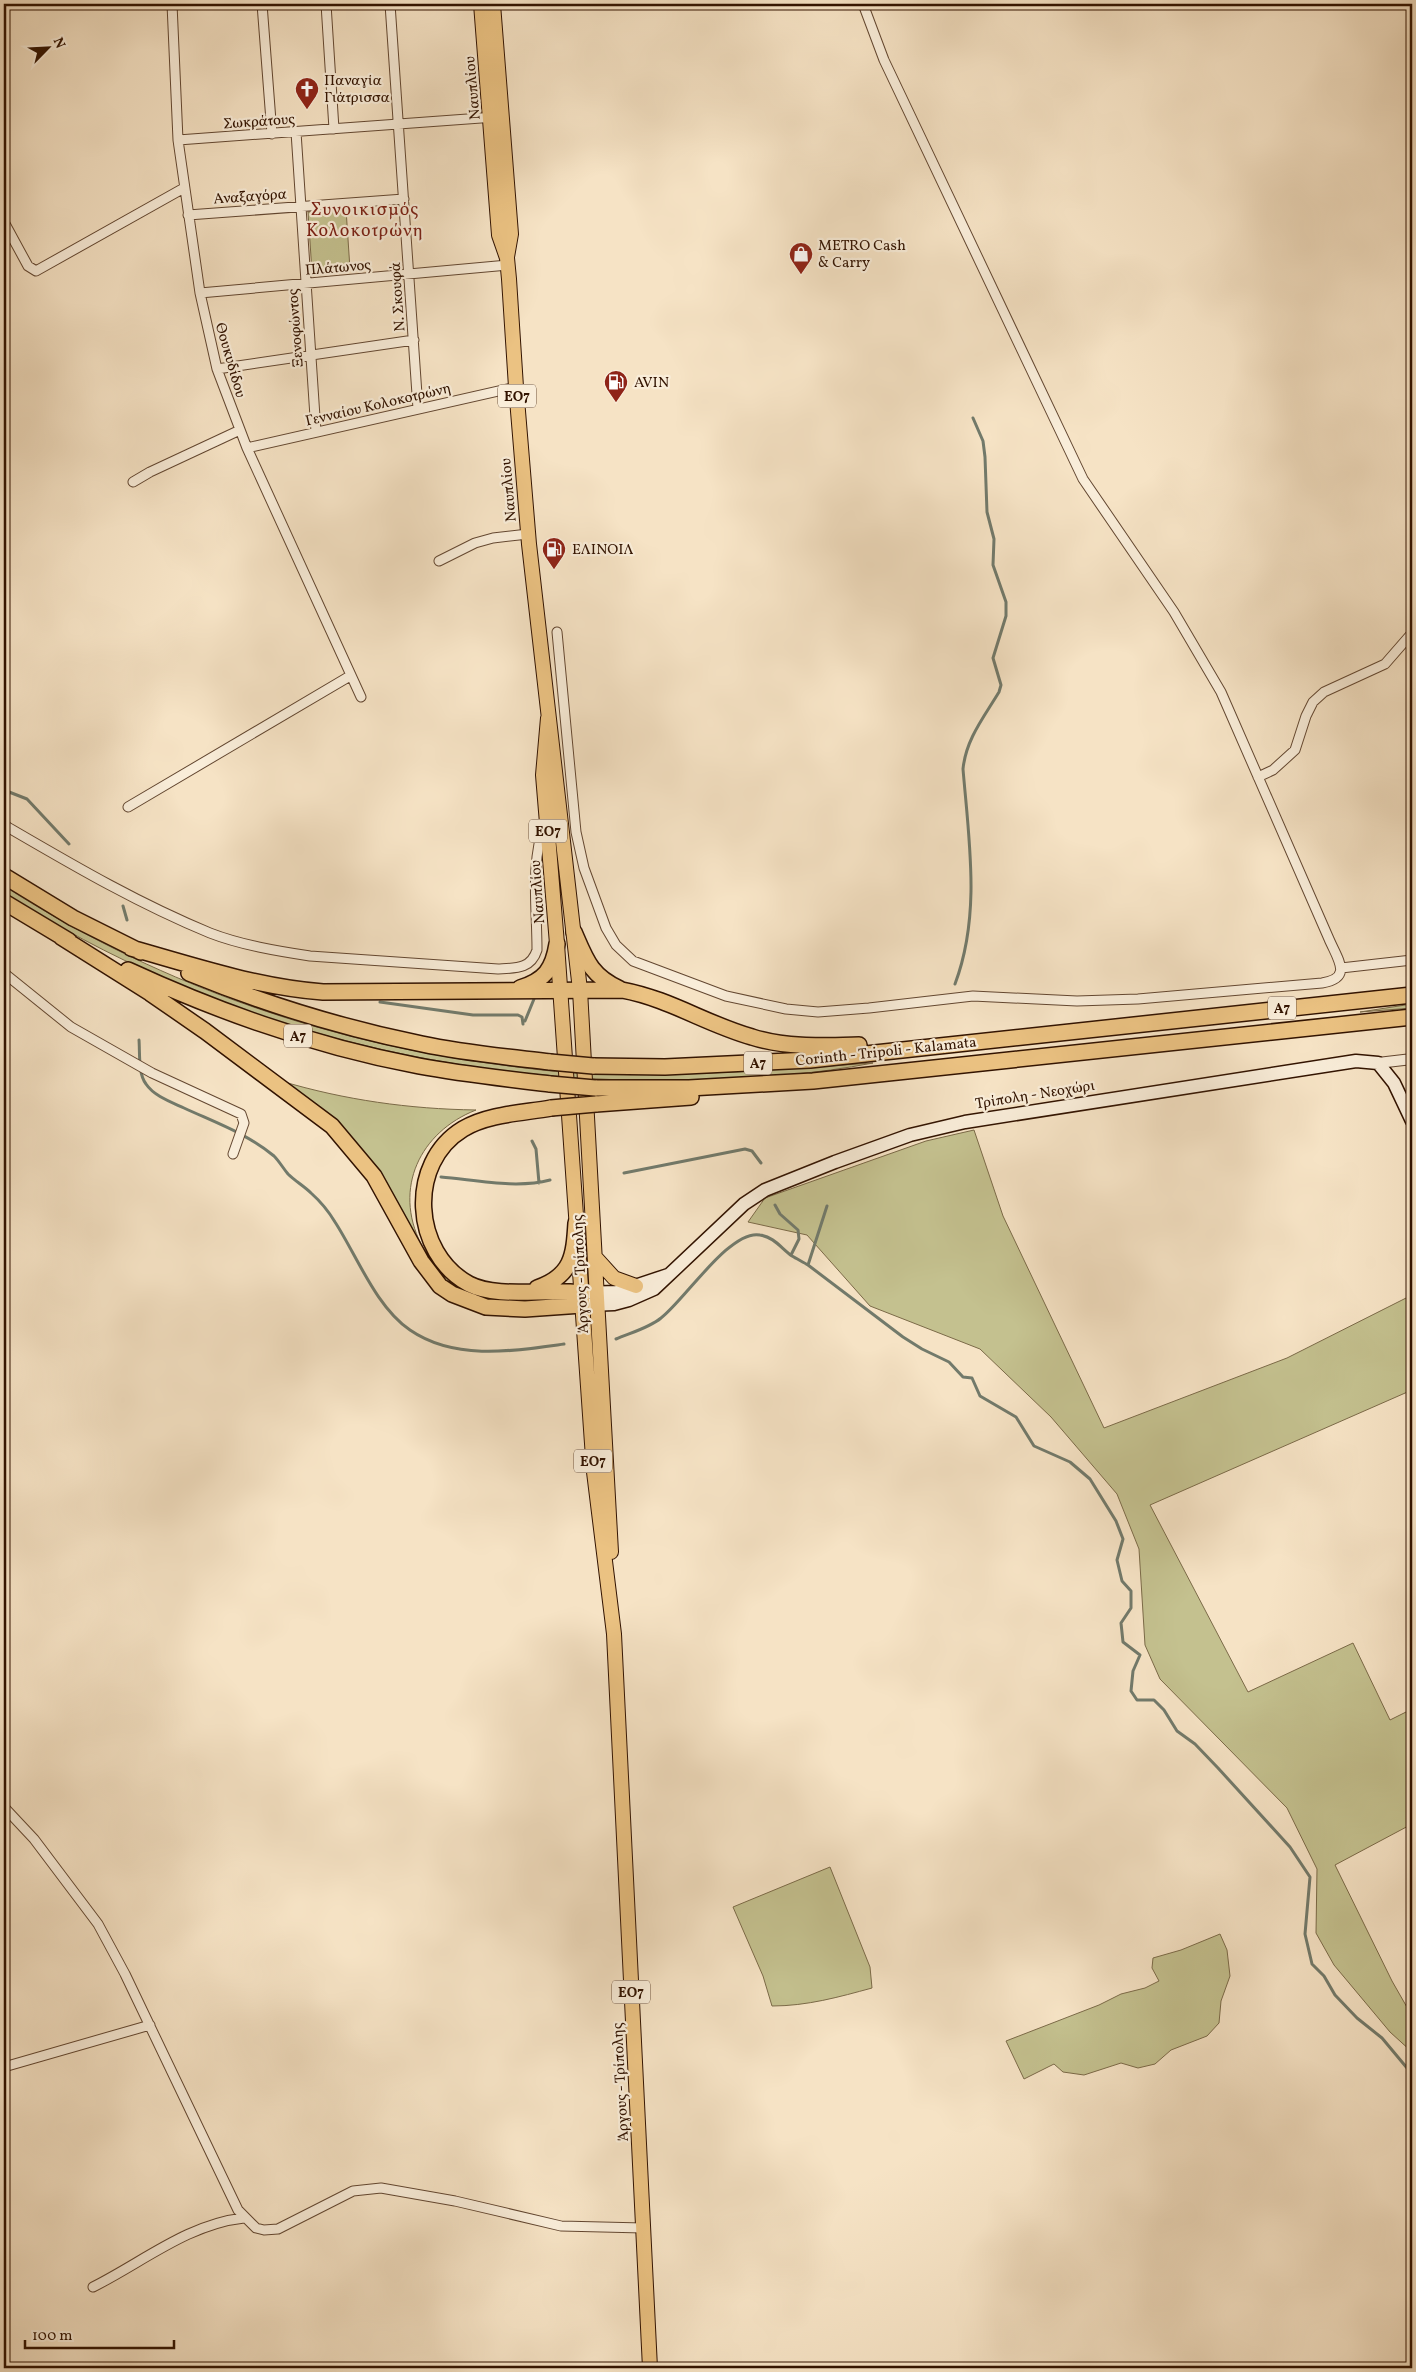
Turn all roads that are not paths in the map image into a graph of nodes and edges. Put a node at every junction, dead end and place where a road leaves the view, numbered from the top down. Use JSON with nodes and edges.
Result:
{"nodes":[{"id":1,"x":172,"y":4,"type":"edge"},
{"id":2,"x":262,"y":4,"type":"edge"},
{"id":3,"x":326,"y":4,"type":"edge"},
{"id":4,"x":390,"y":4,"type":"edge"},
{"id":5,"x":481,"y":4,"type":"edge"},
{"id":6,"x":493,"y":4,"type":"edge"},
{"id":7,"x":863,"y":4,"type":"edge"},
{"id":8,"x":497,"y":117,"type":"junction"},
{"id":9,"x":399,"y":124,"type":"junction"},
{"id":10,"x":334,"y":129,"type":"junction"},
{"id":11,"x":296,"y":132,"type":"junction"},
{"id":12,"x":272,"y":134,"type":"junction"},
{"id":13,"x":178,"y":140,"type":"junction"},
{"id":14,"x":184,"y":188,"type":"junction"},
{"id":15,"x":404,"y":199,"type":"junction"},
{"id":16,"x":301,"y":206,"type":"junction"},
{"id":17,"x":188,"y":215,"type":"junction"},
{"id":18,"x":4,"y":222,"type":"edge"},
{"id":19,"x":508,"y":261,"type":"junction"},
{"id":20,"x":409,"y":274,"type":"junction"},
{"id":21,"x":306,"y":284,"type":"junction"},
{"id":22,"x":200,"y":293,"type":"junction"},
{"id":23,"x":414,"y":340,"type":"junction"},
{"id":24,"x":311,"y":355,"type":"junction"},
{"id":25,"x":218,"y":369,"type":"junction"},
{"id":26,"x":516,"y":387,"type":"junction"},
{"id":27,"x":418,"y":409,"type":"junction"},
{"id":28,"x":240,"y":430,"type":"junction"},
{"id":29,"x":316,"y":432,"type":"junction"},
{"id":30,"x":247,"y":448,"type":"junction"},
{"id":31,"x":133,"y":482,"type":"dead end"},
{"id":32,"x":528,"y":534,"type":"junction"},
{"id":33,"x":439,"y":561,"type":"dead end"},
{"id":34,"x":557,"y":632,"type":"dead end"},
{"id":35,"x":1412,"y":634,"type":"edge"},
{"id":36,"x":350,"y":676,"type":"junction"},
{"id":37,"x":361,"y":697,"type":"dead end"},
{"id":38,"x":548,"y":718,"type":"junction"},
{"id":39,"x":1258,"y":777,"type":"junction"},
{"id":40,"x":128,"y":807,"type":"dead end"},
{"id":41,"x":547,"y":817,"type":"junction"},
{"id":42,"x":4,"y":825,"type":"edge"},
{"id":43,"x":4,"y":876,"type":"edge"},
{"id":44,"x":4,"y":902,"type":"edge"},
{"id":45,"x":574,"y":932,"type":"junction"},
{"id":46,"x":61,"y":937,"type":"junction"},
{"id":47,"x":557,"y":944,"type":"junction"},
{"id":48,"x":131,"y":948,"type":"junction"},
{"id":49,"x":1412,"y":960,"type":"edge"},
{"id":50,"x":1341,"y":968,"type":"junction"},
{"id":51,"x":4,"y":973,"type":"edge"},
{"id":52,"x":514,"y":990,"type":"junction"},
{"id":53,"x":580,"y":990,"type":"junction"},
{"id":54,"x":622,"y":990,"type":"junction"},
{"id":55,"x":560,"y":991,"type":"junction"},
{"id":56,"x":1412,"y":995,"type":"edge"},
{"id":57,"x":1412,"y":1017,"type":"edge"},
{"id":58,"x":922,"y":1047,"type":"junction"},
{"id":59,"x":1412,"y":1058,"type":"edge"},
{"id":60,"x":1378,"y":1062,"type":"junction"},
{"id":61,"x":755,"y":1085,"type":"junction"},
{"id":62,"x":1412,"y":1121,"type":"edge"},
{"id":63,"x":233,"y":1154,"type":"dead end"},
{"id":64,"x":576,"y":1223,"type":"junction"},
{"id":65,"x":595,"y":1257,"type":"junction"},
{"id":66,"x":670,"y":1274,"type":"junction"},
{"id":67,"x":636,"y":1286,"type":"junction"},
{"id":68,"x":531,"y":1291,"type":"junction"},
{"id":69,"x":598,"y":1298,"type":"junction"},
{"id":70,"x":582,"y":1299,"type":"junction"},
{"id":71,"x":612,"y":1615,"type":"junction"},
{"id":72,"x":4,"y":1807,"type":"edge"},
{"id":73,"x":150,"y":2025,"type":"junction"},
{"id":74,"x":4,"y":2067,"type":"edge"},
{"id":75,"x":244,"y":2218,"type":"junction"},
{"id":76,"x":643,"y":2228,"type":"junction"},
{"id":77,"x":93,"y":2286,"type":"dead end"},
{"id":78,"x":650,"y":2368,"type":"edge"}],
"edges":[{"from":1,"to":13,"type":"street","name":"Θουκυδίδου"},
{"from":2,"to":12,"type":"street"},
{"from":3,"to":10,"type":"street"},
{"from":4,"to":9,"type":"street","name":"Ν. Σκουφά"},
{"from":5,"to":8,"type":"main road","name":"Ναυπλίου","number":"ΕΟ7"},
{"from":6,"to":8,"type":"main road","name":"Ναυπλίου","number":"ΕΟ7"},
{"from":7,"to":39,"type":"street"},
{"from":8,"to":9,"type":"street","name":"Σωκράτους"},
{"from":8,"to":19,"type":"main road","name":"Ναυπλίου","number":"ΕΟ7"},
{"from":9,"to":10,"type":"street","name":"Σωκράτους"},
{"from":9,"to":15,"type":"street","name":"Ν. Σκουφά"},
{"from":10,"to":11,"type":"street","name":"Σωκράτους"},
{"from":11,"to":12,"type":"street","name":"Σωκράτους"},
{"from":11,"to":16,"type":"street","name":"Ξενοφώντος"},
{"from":12,"to":13,"type":"street","name":"Σωκράτους"},
{"from":13,"to":14,"type":"street","name":"Θουκυδίδου"},
{"from":14,"to":17,"type":"street","name":"Θουκυδίδου"},
{"from":14,"to":18,"type":"street"},
{"from":15,"to":16,"type":"street","name":"Αναξαγόρα"},
{"from":15,"to":20,"type":"street","name":"Ν. Σκουφά"},
{"from":16,"to":17,"type":"street","name":"Αναξαγόρα"},
{"from":16,"to":21,"type":"street","name":"Ξενοφώντος"},
{"from":17,"to":22,"type":"street","name":"Θουκυδίδου"},
{"from":19,"to":20,"type":"street","name":"Πλάτωνος"},
{"from":19,"to":26,"type":"main road","name":"Ναυπλίου","number":"ΕΟ7"},
{"from":20,"to":21,"type":"street","name":"Πλάτωνος"},
{"from":20,"to":23,"type":"street","name":"Ν. Σκουφά"},
{"from":21,"to":22,"type":"street","name":"Πλάτωνος"},
{"from":21,"to":24,"type":"street","name":"Ξενοφώντος"},
{"from":22,"to":25,"type":"street","name":"Θουκυδίδου"},
{"from":23,"to":24,"type":"street"},
{"from":23,"to":27,"type":"street","name":"Ν. Σκουφά"},
{"from":24,"to":25,"type":"street"},
{"from":24,"to":29,"type":"street","name":"Ξενοφώντος"},
{"from":25,"to":28,"type":"street","name":"Θουκυδίδου"},
{"from":26,"to":27,"type":"street","name":"Γενναίου Κολοκοτρώνη"},
{"from":26,"to":32,"type":"main road","name":"Ναυπλίου","number":"ΕΟ7"},
{"from":27,"to":29,"type":"street","name":"Γενναίου Κολοκοτρώνη"},
{"from":28,"to":30,"type":"street","name":"Θουκυδίδου"},
{"from":28,"to":31,"type":"street"},
{"from":29,"to":30,"type":"street","name":"Γενναίου Κολοκοτρώνη"},
{"from":30,"to":36,"type":"street","name":"Θουκυδίδου"},
{"from":32,"to":33,"type":"street"},
{"from":32,"to":38,"type":"main road","name":"Ναυπλίου","number":"ΕΟ7"},
{"from":34,"to":50,"type":"street"},
{"from":35,"to":39,"type":"street"},
{"from":36,"to":37,"type":"street","name":"Θουκυδίδου"},
{"from":36,"to":40,"type":"street"},
{"from":38,"to":41,"type":"main road","name":"Ναυπλίου","number":"ΕΟ7"},
{"from":38,"to":45,"type":"main road","name":"Ναυπλίου","number":"ΕΟ7"},
{"from":39,"to":50,"type":"street"},
{"from":41,"to":42,"type":"street"},
{"from":41,"to":47,"type":"main road","name":"Ναυπλίου","number":"ΕΟ7"},
{"from":43,"to":48,"type":"highway","name":"Corinth - Tripoli - Kalamata","number":"Α7"},
{"from":44,"to":46,"type":"highway","name":"Corinth - Tripoli - Kalamata","number":"Α7"},
{"from":45,"to":53,"type":"main road","name":"Άργους - Τρίπολης","number":"ΕΟ7"},
{"from":45,"to":54,"type":"highway"},
{"from":46,"to":61,"type":"highway","name":"Corinth - Tripoli - Kalamata","number":"Α7","bridge":true},
{"from":46,"to":70,"type":"highway"},
{"from":47,"to":52,"type":"highway"},
{"from":47,"to":55,"type":"main road","name":"Άργους - Τρίπολης","number":"ΕΟ7"},
{"from":48,"to":52,"type":"highway"},
{"from":48,"to":58,"type":"highway","name":"Corinth - Tripoli - Kalamata","number":"Α7","bridge":true},
{"from":49,"to":50,"type":"street"},
{"from":51,"to":63,"type":"street"},
{"from":52,"to":55,"type":"highway"},
{"from":53,"to":54,"type":"highway"},
{"from":53,"to":55,"type":"highway"},
{"from":53,"to":65,"type":"main road","name":"Άργους - Τρίπολης","number":"ΕΟ7"},
{"from":54,"to":58,"type":"highway"},
{"from":55,"to":64,"type":"main road","name":"Άργους - Τρίπολης","number":"ΕΟ7"},
{"from":56,"to":58,"type":"highway","name":"Corinth - Tripoli - Kalamata","number":"Α7"},
{"from":57,"to":61,"type":"highway","name":"Corinth - Tripoli - Kalamata","number":"Α7"},
{"from":59,"to":60,"type":"street"},
{"from":60,"to":62,"type":"main road"},
{"from":60,"to":66,"type":"main road","name":"Τρίπολη - Νεοχώρι"},
{"from":61,"to":68,"type":"highway","bridge":true},
{"from":64,"to":68,"type":"highway"},
{"from":64,"to":70,"type":"main road","name":"Άργους - Τρίπολης","number":"ΕΟ7"},
{"from":65,"to":67,"type":"main road"},
{"from":65,"to":69,"type":"main road","name":"Άργους - Τρίπολης","number":"ΕΟ7"},
{"from":66,"to":67,"type":"main road","name":"Τρίπολη - Νεοχώρι"},
{"from":66,"to":69,"type":"main road","name":"Τρίπολη - Νεοχώρι"},
{"from":67,"to":69,"type":"main road","name":"Τρίπολη - Νεοχώρι"},
{"from":68,"to":70,"type":"highway"},
{"from":69,"to":70,"type":"main road"},
{"from":69,"to":71,"type":"main road","name":"Άργους - Τρίπολης","number":"ΕΟ7"},
{"from":70,"to":71,"type":"main road","name":"Άργους - Τρίπολης","number":"ΕΟ7"},
{"from":71,"to":76,"type":"main road","name":"Άργους - Τρίπολης","number":"ΕΟ7"},
{"from":72,"to":73,"type":"street"},
{"from":73,"to":74,"type":"street"},
{"from":73,"to":75,"type":"street"},
{"from":75,"to":76,"type":"street"},
{"from":75,"to":77,"type":"street"},
{"from":76,"to":78,"type":"main road","name":"Άργους - Τρίπολης","number":"ΕΟ7"}]}
